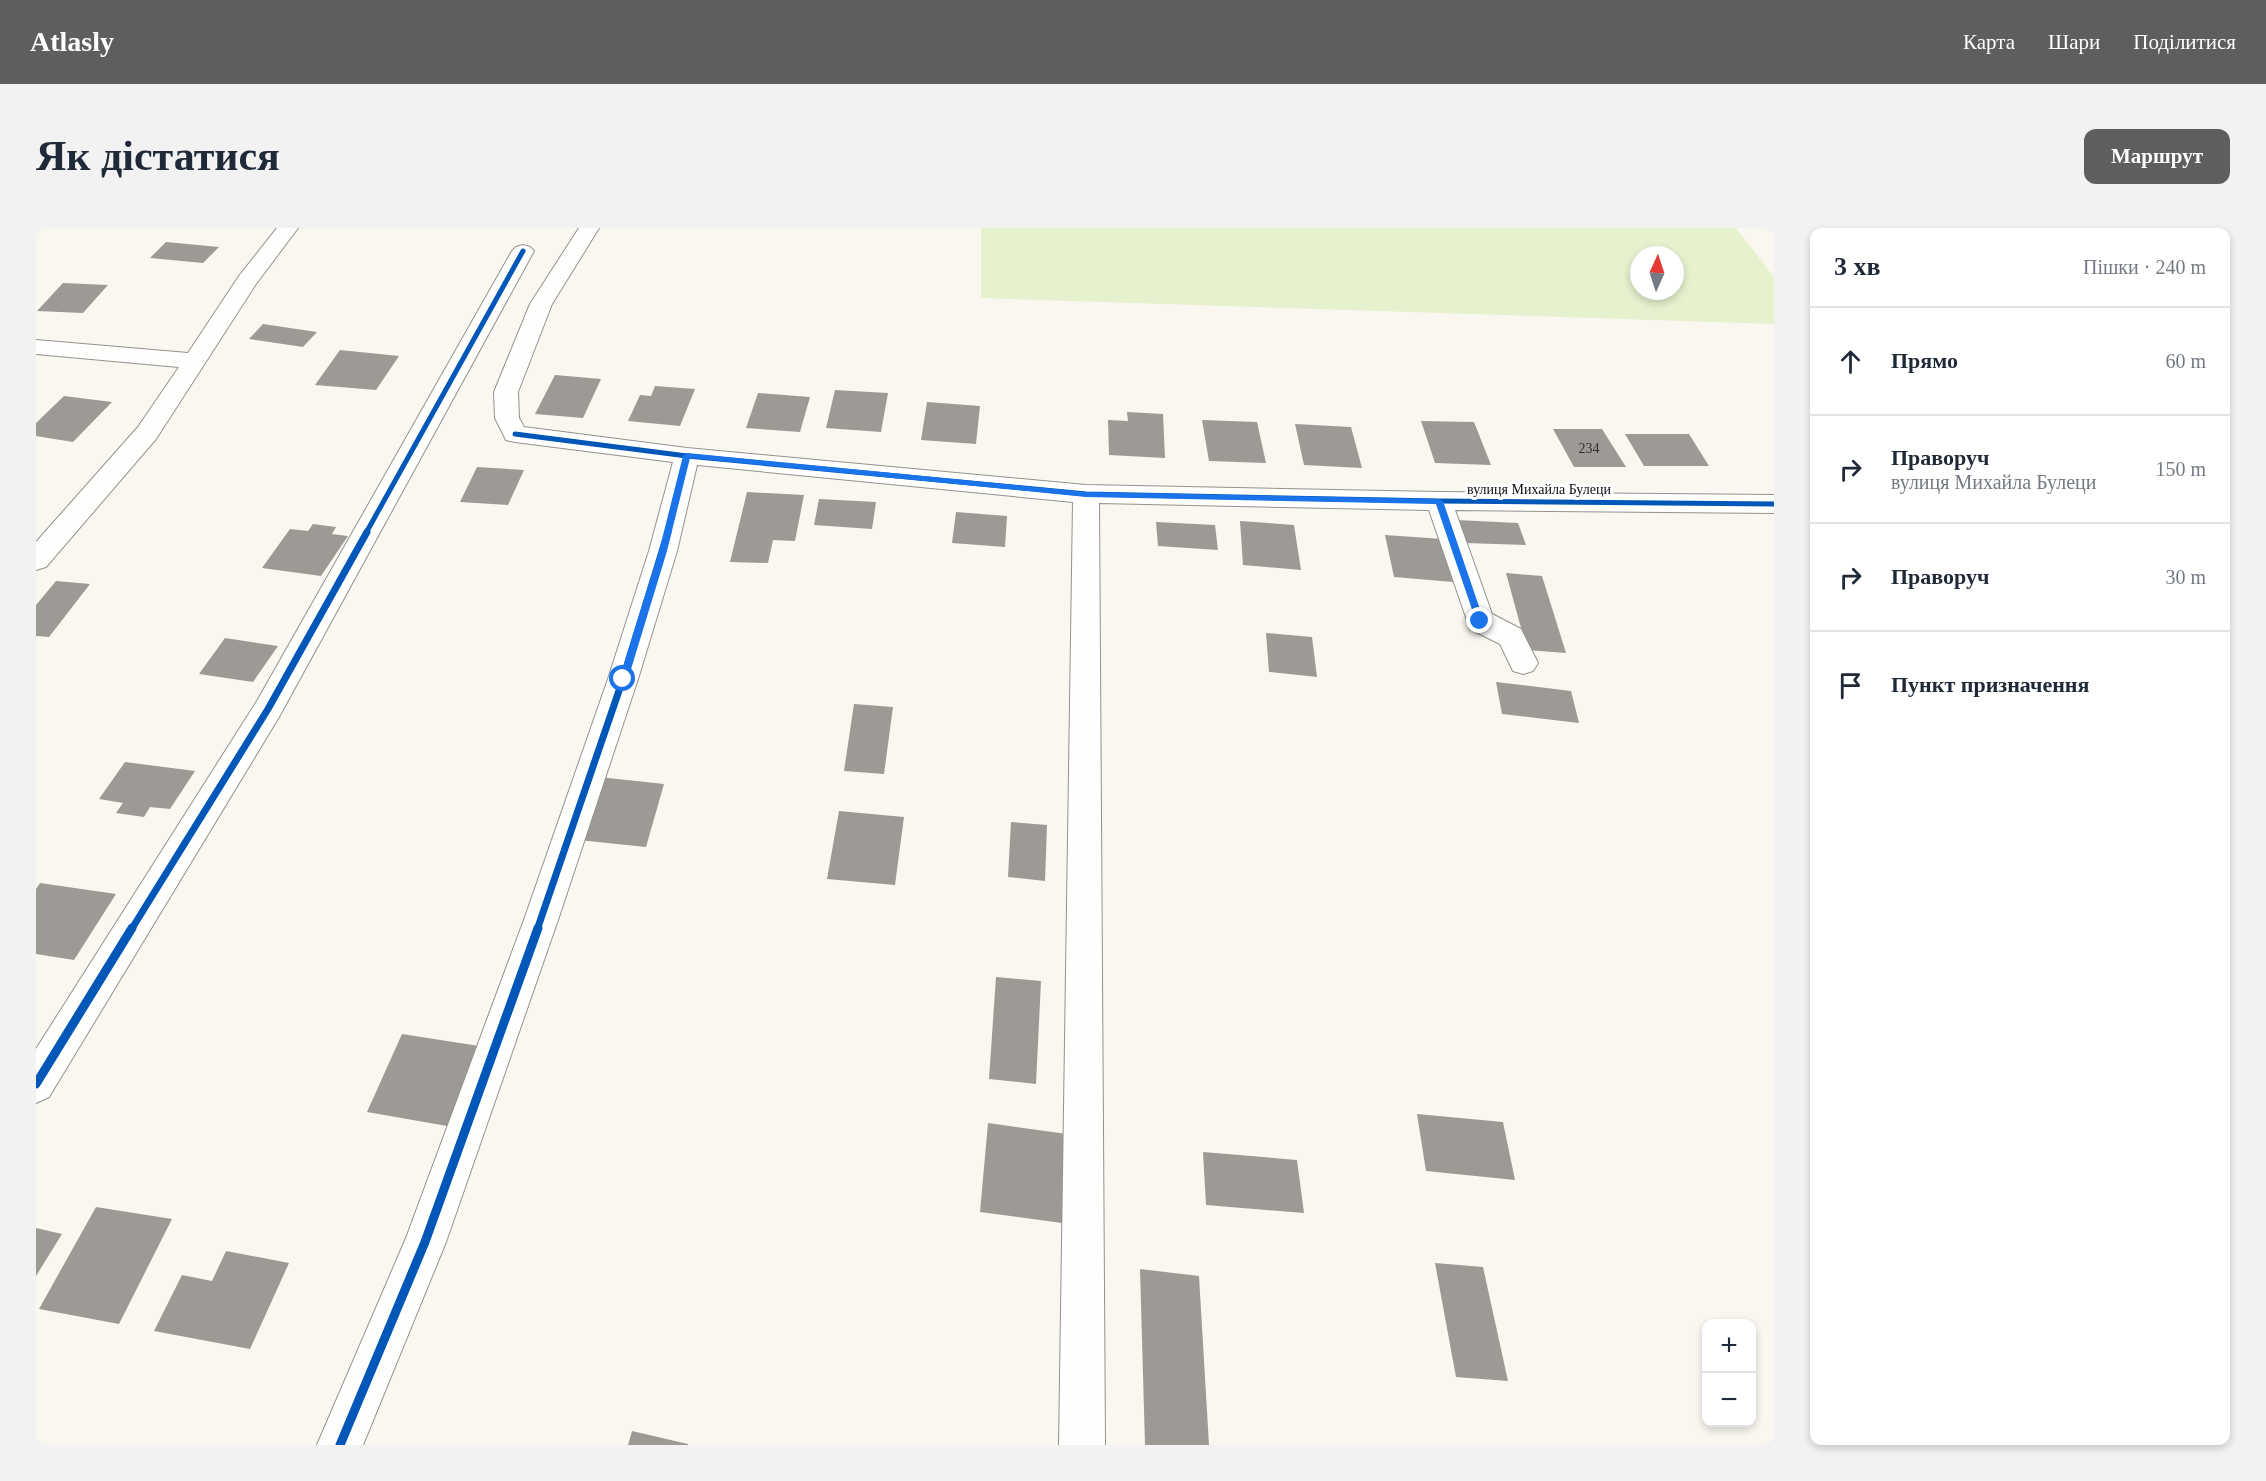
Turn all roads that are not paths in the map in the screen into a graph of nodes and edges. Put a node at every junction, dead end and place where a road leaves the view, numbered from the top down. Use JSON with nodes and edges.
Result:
{"nodes":[{"id":1,"x":288,"y":228,"type":"edge"},
{"id":2,"x":589,"y":228,"type":"edge"},
{"id":3,"x":523,"y":251,"type":"dead end"},
{"id":4,"x":36,"y":347,"type":"edge"},
{"id":5,"x":196,"y":361,"type":"junction"},
{"id":6,"x":687,"y":456,"type":"junction"},
{"id":7,"x":1086,"y":494,"type":"junction"},
{"id":8,"x":1439,"y":501,"type":"junction"},
{"id":9,"x":1774,"y":504,"type":"edge"},
{"id":10,"x":36,"y":560,"type":"edge"},
{"id":11,"x":1523,"y":663,"type":"dead end"},
{"id":12,"x":36,"y":1084,"type":"edge"},
{"id":13,"x":340,"y":1445,"type":"edge"},
{"id":14,"x":1082,"y":1445,"type":"edge"}],
"edges":[{"from":1,"to":5,"type":"street"},
{"from":2,"to":6,"type":"street","name":"вулиця Михайла Булеци"},
{"from":3,"to":12,"type":"street"},
{"from":4,"to":5,"type":"street"},
{"from":5,"to":10,"type":"street"},
{"from":6,"to":7,"type":"street","name":"вулиця Михайла Булеци"},
{"from":6,"to":13,"type":"street"},
{"from":7,"to":8,"type":"street","name":"вулиця Михайла Булеци"},
{"from":7,"to":14,"type":"street"},
{"from":8,"to":9,"type":"street","name":"вулиця Михайла Булеци"},
{"from":8,"to":11,"type":"street"}]}
